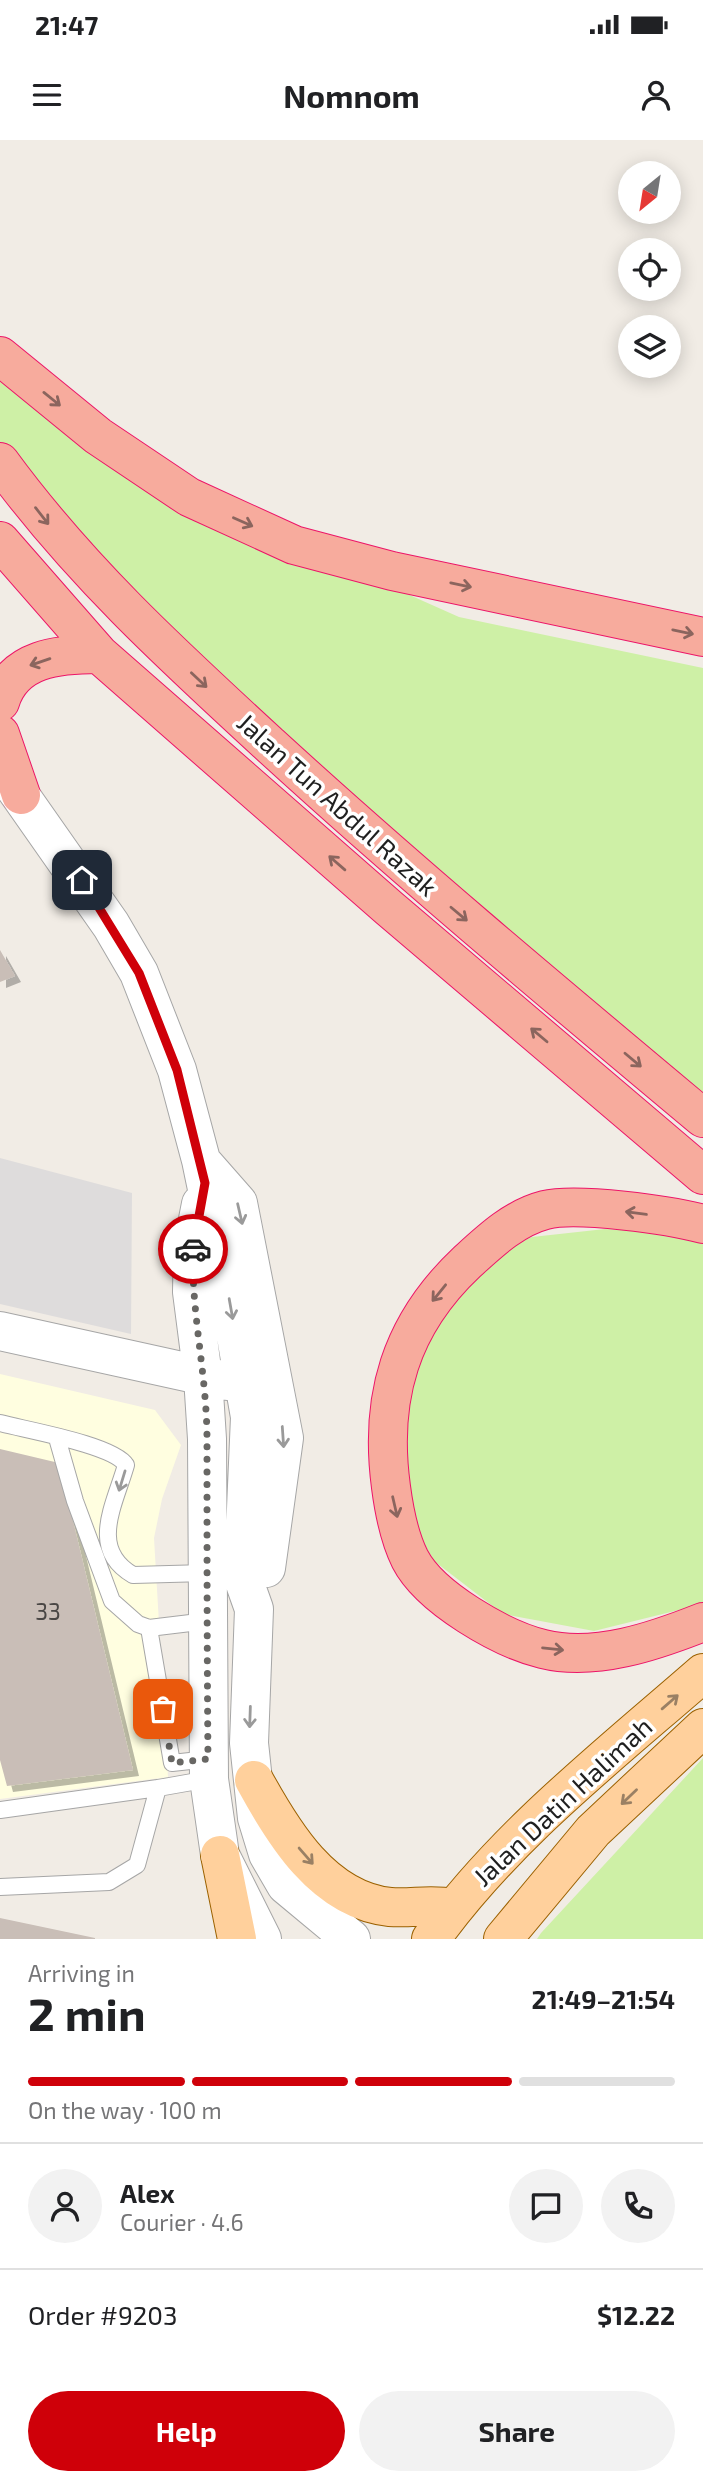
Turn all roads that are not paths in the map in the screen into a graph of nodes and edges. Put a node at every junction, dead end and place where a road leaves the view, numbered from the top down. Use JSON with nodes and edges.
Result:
{"nodes":[{"id":1,"x":0,"y":356,"type":"edge"},
{"id":2,"x":0,"y":462,"type":"edge"},
{"id":3,"x":0,"y":541,"type":"edge"},
{"id":4,"x":0,"y":576,"type":"edge"},
{"id":5,"x":70,"y":621,"type":"junction"},
{"id":6,"x":703,"y":636,"type":"edge"},
{"id":7,"x":99,"y":654,"type":"junction"},
{"id":8,"x":0,"y":702,"type":"edge"},
{"id":9,"x":0,"y":734,"type":"edge"},
{"id":10,"x":10,"y":780,"type":"edge"},
{"id":11,"x":703,"y":1118,"type":"edge"},
{"id":12,"x":203,"y":1172,"type":"junction"},
{"id":13,"x":703,"y":1175,"type":"edge"},
{"id":14,"x":703,"y":1224,"type":"edge"},
{"id":15,"x":0,"y":1331,"type":"edge"},
{"id":16,"x":203,"y":1377,"type":"junction"},
{"id":17,"x":244,"y":1384,"type":"junction"},
{"id":18,"x":0,"y":1423,"type":"edge"},
{"id":19,"x":57,"y":1438,"type":"junction"},
{"id":20,"x":206,"y":1573,"type":"junction"},
{"id":21,"x":254,"y":1609,"type":"junction"},
{"id":22,"x":207,"y":1621,"type":"junction"},
{"id":23,"x":703,"y":1622,"type":"edge"},
{"id":24,"x":149,"y":1628,"type":"junction"},
{"id":25,"x":703,"y":1673,"type":"edge"},
{"id":26,"x":703,"y":1728,"type":"edge"},
{"id":27,"x":209,"y":1769,"type":"junction"},
{"id":28,"x":254,"y":1780,"type":"junction"},
{"id":29,"x":158,"y":1788,"type":"junction"},
{"id":30,"x":0,"y":1810,"type":"edge"},
{"id":31,"x":220,"y":1855,"type":"junction"},
{"id":32,"x":0,"y":1887,"type":"edge"},
{"id":33,"x":453,"y":1908,"type":"junction"},
{"id":34,"x":237,"y":1939,"type":"edge"},
{"id":35,"x":262,"y":1939,"type":"edge"},
{"id":36,"x":351,"y":1939,"type":"edge"},
{"id":37,"x":431,"y":1939,"type":"edge"},
{"id":38,"x":503,"y":1939,"type":"edge"}],
"edges":[{"from":1,"to":6,"type":"highway","one_way":true},
{"from":2,"to":11,"type":"highway","name":"Jalan Tun Abdul Razak","one_way":true},
{"from":3,"to":5,"type":"highway","name":"Jalan Tun Abdul Razak"},
{"from":4,"to":5,"type":"highway"},
{"from":5,"to":7,"type":"highway","name":"Jalan Tun Abdul Razak"},
{"from":7,"to":8,"type":"highway","one_way":true},
{"from":13,"to":7,"type":"highway","name":"Jalan Tun Abdul Razak","one_way":true},
{"from":9,"to":10,"type":"highway"},
{"from":10,"to":12,"type":"street"},
{"from":12,"to":16,"type":"street"},
{"from":12,"to":17,"type":"street","one_way":true},
{"from":12,"to":21,"type":"street","one_way":true},
{"from":14,"to":23,"type":"highway","one_way":true},
{"from":15,"to":16,"type":"street"},
{"from":16,"to":17,"type":"street"},
{"from":16,"to":20,"type":"street"},
{"from":17,"to":21,"type":"street"},
{"from":18,"to":19,"type":"lane"},
{"from":19,"to":20,"type":"lane","one_way":true},
{"from":19,"to":24,"type":"lane"},
{"from":20,"to":22,"type":"street"},
{"from":21,"to":28,"type":"street","one_way":true},
{"from":22,"to":24,"type":"lane"},
{"from":22,"to":27,"type":"street"},
{"from":24,"to":27,"type":"lane"},
{"from":33,"to":25,"type":"main road","name":"Jalan Datin Halimah","one_way":true},
{"from":26,"to":38,"type":"main road","name":"Jalan Datin Halimah","one_way":true},
{"from":27,"to":29,"type":"lane"},
{"from":27,"to":31,"type":"street"},
{"from":28,"to":33,"type":"main road","one_way":true},
{"from":28,"to":36,"type":"street"},
{"from":29,"to":30,"type":"lane"},
{"from":29,"to":32,"type":"lane"},
{"from":31,"to":34,"type":"main road"},
{"from":31,"to":35,"type":"street"},
{"from":33,"to":37,"type":"main road","name":"Jalan Datin Halimah"}]}
